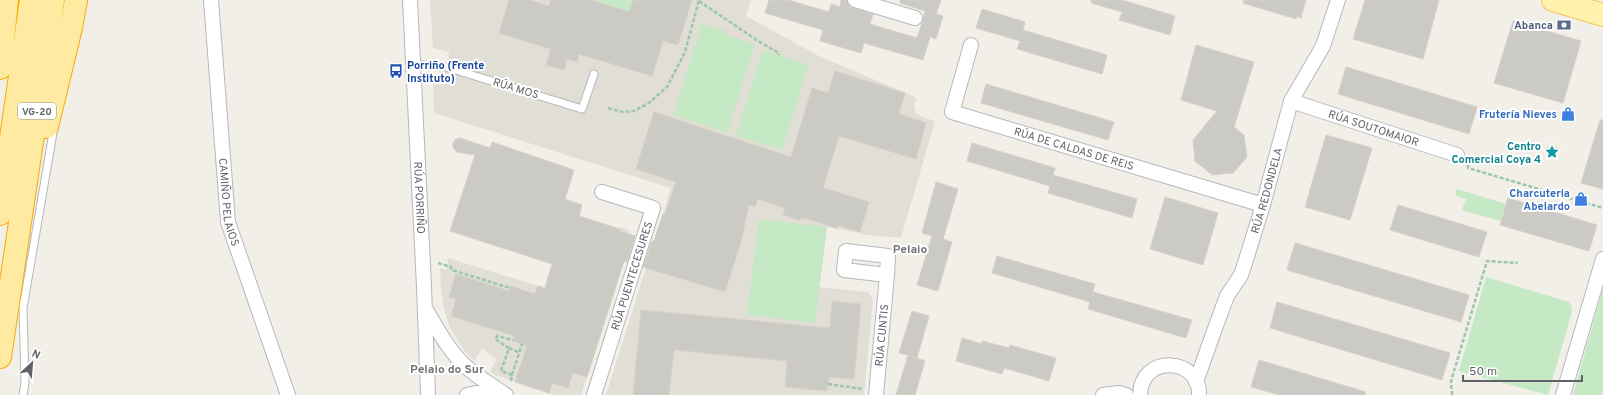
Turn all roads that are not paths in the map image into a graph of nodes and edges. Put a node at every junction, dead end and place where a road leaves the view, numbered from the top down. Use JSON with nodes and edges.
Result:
{"nodes":[{"id":1,"x":7,"y":0,"type":"edge"},
{"id":2,"x":31,"y":0,"type":"edge"},
{"id":3,"x":53,"y":0,"type":"edge"},
{"id":4,"x":76,"y":0,"type":"edge"},
{"id":5,"x":211,"y":0,"type":"edge"},
{"id":6,"x":410,"y":0,"type":"edge"},
{"id":7,"x":1338,"y":0,"type":"edge"},
{"id":8,"x":1553,"y":0,"type":"edge"},
{"id":9,"x":861,"y":1,"type":"edge"},
{"id":10,"x":1603,"y":15,"type":"edge"},
{"id":11,"x":915,"y":18,"type":"dead end"},
{"id":12,"x":71,"y":28,"type":"junction"},
{"id":13,"x":971,"y":45,"type":"dead end"},
{"id":14,"x":413,"y":64,"type":"junction"},
{"id":15,"x":0,"y":68,"type":"edge"},
{"id":16,"x":594,"y":74,"type":"dead end"},
{"id":17,"x":1291,"y":101,"type":"junction"},
{"id":18,"x":1463,"y":158,"type":"road end"},
{"id":19,"x":602,"y":192,"type":"dead end"},
{"id":20,"x":0,"y":204,"type":"edge"},
{"id":21,"x":1263,"y":205,"type":"junction"},
{"id":22,"x":20,"y":222,"type":"junction"},
{"id":23,"x":1603,"y":259,"type":"edge"},
{"id":24,"x":887,"y":274,"type":"dead end"},
{"id":25,"x":425,"y":308,"type":"junction"},
{"id":26,"x":0,"y":357,"type":"edge"},
{"id":27,"x":508,"y":389,"type":"edge"},
{"id":28,"x":1200,"y":390,"type":"edge"},
{"id":29,"x":872,"y":392,"type":"edge"},
{"id":30,"x":23,"y":395,"type":"edge"},
{"id":31,"x":288,"y":395,"type":"edge"},
{"id":32,"x":428,"y":395,"type":"edge"},
{"id":33,"x":467,"y":395,"type":"edge"},
{"id":34,"x":499,"y":395,"type":"edge"},
{"id":35,"x":594,"y":395,"type":"edge"},
{"id":36,"x":1103,"y":395,"type":"edge"},
{"id":37,"x":1126,"y":395,"type":"edge"},
{"id":38,"x":1140,"y":395,"type":"edge"},
{"id":39,"x":1563,"y":395,"type":"edge"}],
"edges":[{"from":1,"to":15,"type":"highway"},
{"from":2,"to":20,"type":"highway","number":"VG-20"},
{"from":3,"to":22,"type":"highway","number":"VG-20"},
{"from":4,"to":12,"type":"highway"},
{"from":5,"to":31,"type":"street","name":"CAMIÑO PELAIOS"},
{"from":6,"to":14,"type":"street","name":"RÚA PORRIÑO"},
{"from":7,"to":17,"type":"street","name":"RÚA REDONDELA"},
{"from":8,"to":10,"type":"main road"},
{"from":9,"to":11,"type":"street"},
{"from":12,"to":22,"type":"highway"},
{"from":12,"to":30,"type":"lane"},
{"from":13,"to":21,"type":"street","name":"RÚA DE CALDAS DE REIS"},
{"from":14,"to":16,"type":"lane","name":"RÚA MOS"},
{"from":14,"to":25,"type":"street","name":"RÚA PORRIÑO"},
{"from":17,"to":18,"type":"street","name":"RÚA SOUTOMAIOR"},
{"from":17,"to":21,"type":"street","name":"RÚA REDONDELA"},
{"from":19,"to":35,"type":"street","name":"RÚA PUENTECESURES"},
{"from":21,"to":28,"type":"street","name":"RÚA REDONDELA"},
{"from":22,"to":26,"type":"highway","number":"VG-20"},
{"from":23,"to":39,"type":"street"},
{"from":24,"to":29,"type":"street","name":"RÚA CUNTIS"},
{"from":25,"to":27,"type":"street"},
{"from":25,"to":32,"type":"street","name":"RÚA PORRIÑO"},
{"from":28,"to":38,"type":"street"},
{"from":33,"to":34,"type":"street"},
{"from":36,"to":37,"type":"street"}]}
